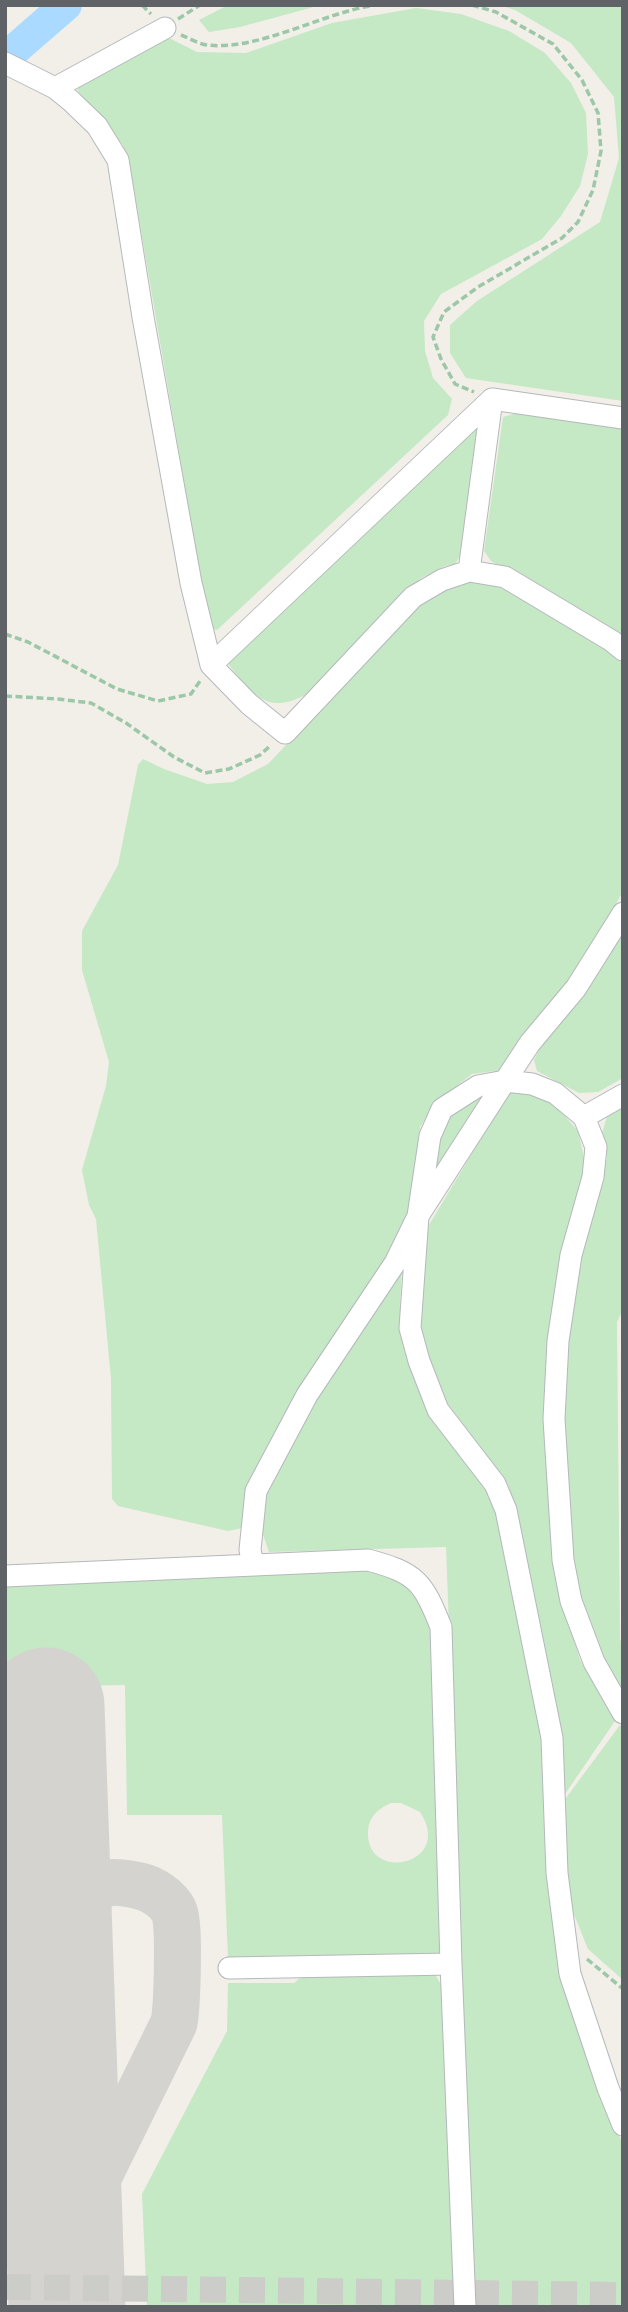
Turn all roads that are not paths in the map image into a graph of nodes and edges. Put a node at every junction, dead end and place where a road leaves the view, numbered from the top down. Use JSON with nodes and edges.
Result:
{"nodes":[{"id":1,"x":164,"y":28,"type":"road end"},
{"id":2,"x":14,"y":66,"type":"edge"},
{"id":3,"x":55,"y":88,"type":"junction"},
{"id":4,"x":492,"y":400,"type":"junction"},
{"id":5,"x":623,"y":418,"type":"edge"},
{"id":6,"x":469,"y":571,"type":"junction"},
{"id":7,"x":623,"y":650,"type":"edge"},
{"id":8,"x":211,"y":665,"type":"junction"},
{"id":9,"x":623,"y":913,"type":"edge"},
{"id":10,"x":505,"y":1081,"type":"junction"},
{"id":11,"x":623,"y":1095,"type":"edge"},
{"id":12,"x":584,"y":1117,"type":"junction"},
{"id":13,"x":418,"y":1216,"type":"junction"},
{"id":14,"x":253,"y":1565,"type":"junction"},
{"id":15,"x":5,"y":1576,"type":"edge"},
{"id":16,"x":623,"y":1713,"type":"edge"},
{"id":17,"x":451,"y":1964,"type":"junction"},
{"id":18,"x":229,"y":1968,"type":"dead end"},
{"id":19,"x":623,"y":2125,"type":"edge"},
{"id":20,"x":465,"y":2307,"type":"edge"}],
"edges":[{"from":1,"to":3,"type":"street"},
{"from":2,"to":3,"type":"street"},
{"from":3,"to":8,"type":"street"},
{"from":4,"to":5,"type":"street"},
{"from":4,"to":6,"type":"street"},
{"from":4,"to":8,"type":"street"},
{"from":6,"to":7,"type":"street"},
{"from":6,"to":8,"type":"street"},
{"from":9,"to":10,"type":"street"},
{"from":10,"to":12,"type":"street"},
{"from":10,"to":13,"type":"street"},
{"from":10,"to":13,"type":"street"},
{"from":11,"to":12,"type":"street"},
{"from":12,"to":16,"type":"street"},
{"from":13,"to":14,"type":"street"},
{"from":13,"to":19,"type":"street"},
{"from":14,"to":15,"type":"street"},
{"from":14,"to":17,"type":"street"},
{"from":17,"to":18,"type":"street"},
{"from":17,"to":20,"type":"street"}]}
